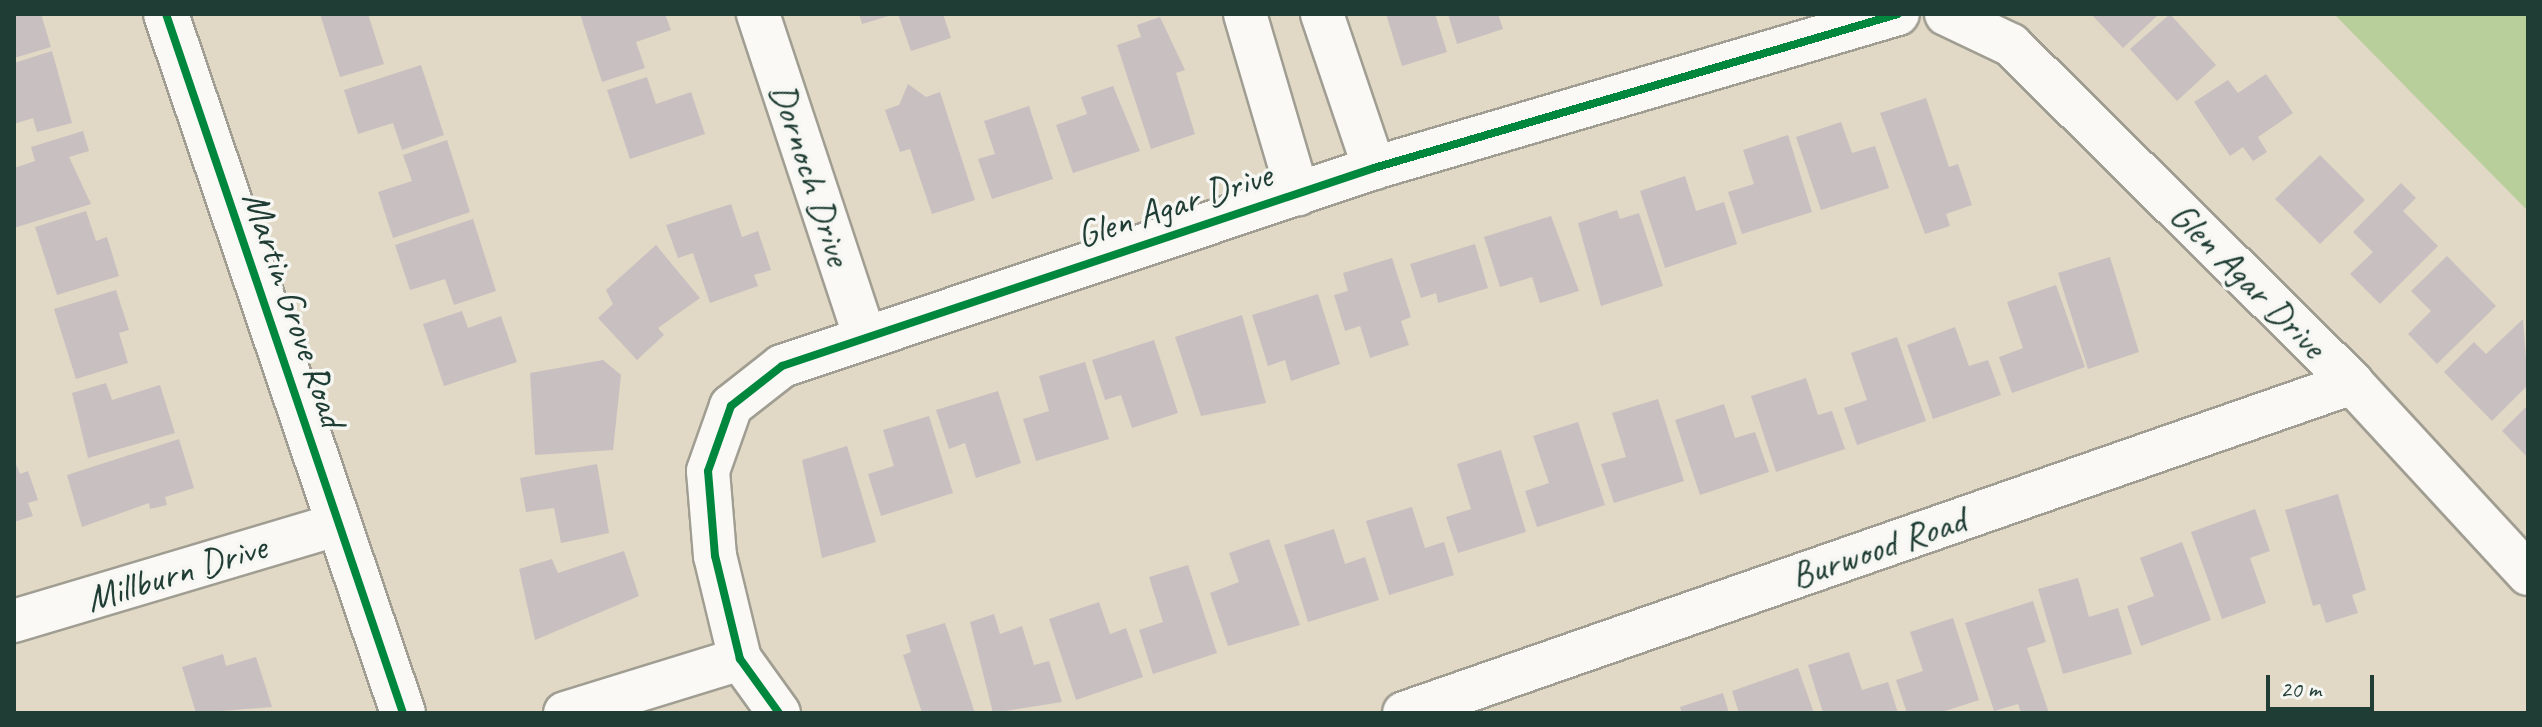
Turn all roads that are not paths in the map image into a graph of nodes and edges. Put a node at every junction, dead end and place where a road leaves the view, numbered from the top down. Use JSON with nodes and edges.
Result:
{"nodes":[{"id":1,"x":166,"y":14,"type":"edge"},
{"id":2,"x":758,"y":14,"type":"edge"},
{"id":3,"x":1245,"y":14,"type":"edge"},
{"id":4,"x":1322,"y":14,"type":"edge"},
{"id":5,"x":1898,"y":14,"type":"edge"},
{"id":6,"x":1946,"y":14,"type":"edge"},
{"id":7,"x":1374,"y":168,"type":"junction"},
{"id":8,"x":1298,"y":194,"type":"junction"},
{"id":9,"x":864,"y":334,"type":"junction"},
{"id":10,"x":2352,"y":383,"type":"junction"},
{"id":11,"x":337,"y":525,"type":"junction"},
{"id":12,"x":2528,"y":574,"type":"edge"},
{"id":13,"x":14,"y":621,"type":"edge"},
{"id":14,"x":740,"y":659,"type":"junction"},
{"id":15,"x":403,"y":713,"type":"edge"},
{"id":16,"x":565,"y":713,"type":"edge"},
{"id":17,"x":779,"y":713,"type":"edge"},
{"id":18,"x":1404,"y":713,"type":"edge"}],
"edges":[{"from":1,"to":11,"type":"main road","name":"Martin Grove Road"},
{"from":2,"to":9,"type":"street","name":"Dornoch Drive"},
{"from":3,"to":8,"type":"street"},
{"from":4,"to":7,"type":"street"},
{"from":5,"to":7,"type":"street","name":"Glen Agar Drive"},
{"from":6,"to":10,"type":"street","name":"Glen Agar Drive"},
{"from":7,"to":8,"type":"street","name":"Glen Agar Drive"},
{"from":8,"to":9,"type":"street","name":"Glen Agar Drive"},
{"from":9,"to":14,"type":"street","name":"Glen Agar Drive"},
{"from":10,"to":12,"type":"street","name":"Glen Agar Drive"},
{"from":10,"to":18,"type":"street","name":"Burwood Road"},
{"from":11,"to":13,"type":"street","name":"Millburn Drive"},
{"from":11,"to":15,"type":"main road","name":"Martin Grove Road"},
{"from":14,"to":16,"type":"street"},
{"from":14,"to":17,"type":"street"}]}
